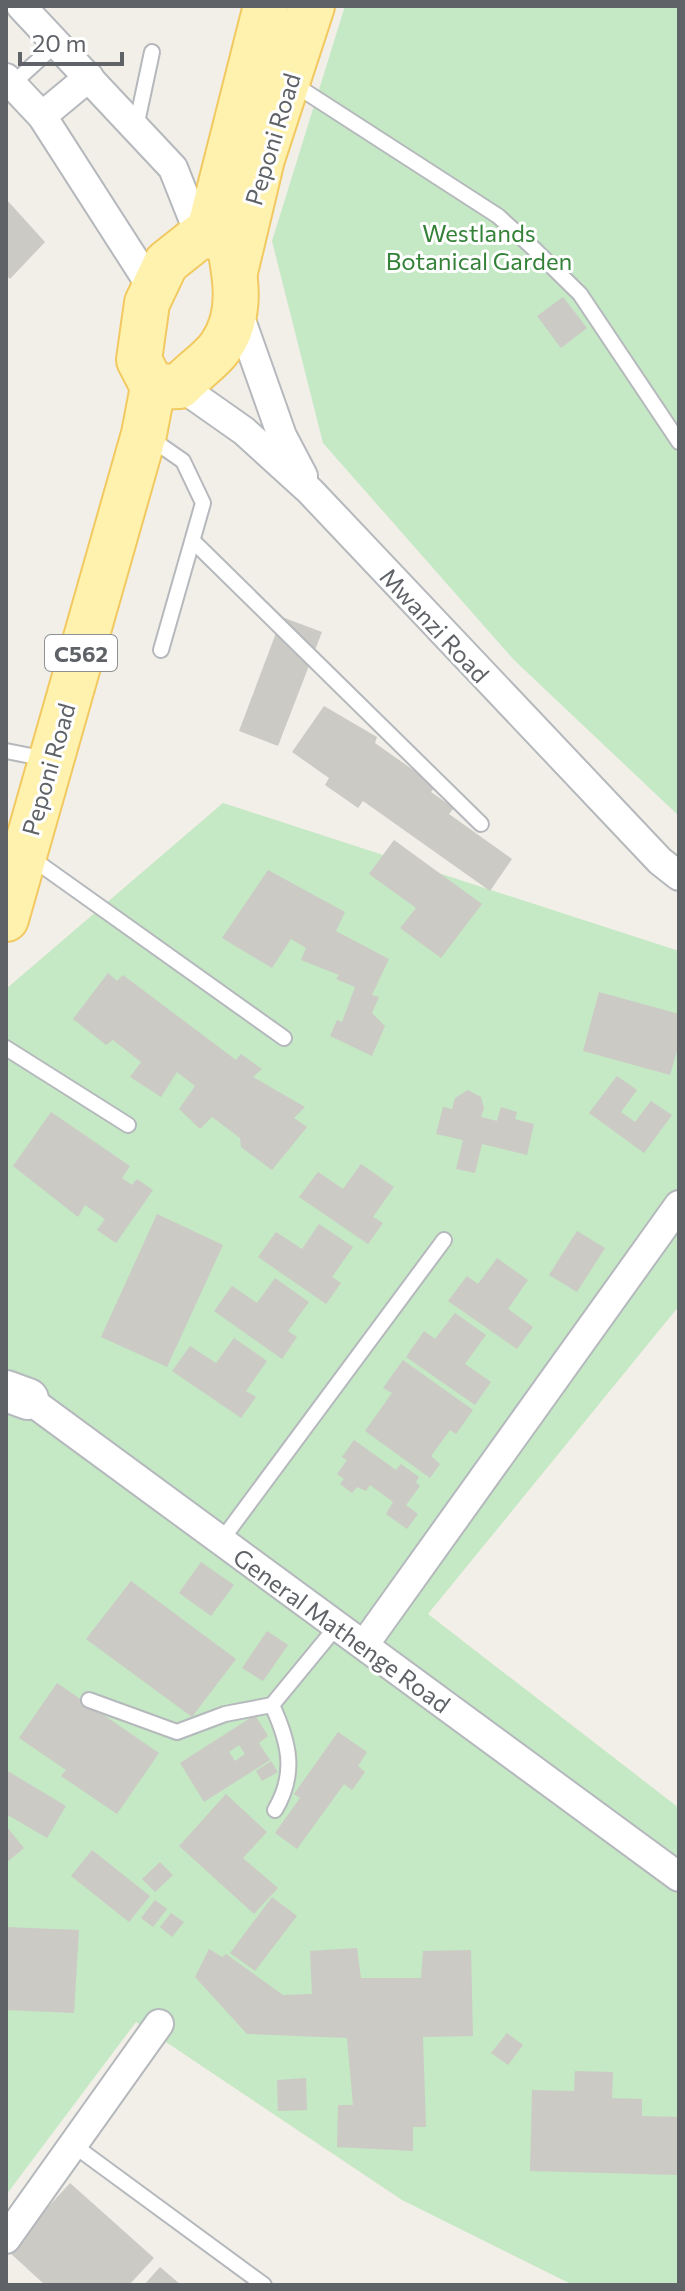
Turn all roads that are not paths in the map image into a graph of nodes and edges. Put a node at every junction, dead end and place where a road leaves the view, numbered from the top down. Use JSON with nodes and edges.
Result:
{"nodes":[{"id":1,"x":21,"y":6,"type":"edge"},
{"id":2,"x":266,"y":6,"type":"edge"},
{"id":3,"x":312,"y":6,"type":"edge"},
{"id":4,"x":56,"y":44,"type":"junction"},
{"id":5,"x":152,"y":52,"type":"dead end"},
{"id":6,"x":293,"y":67,"type":"junction"},
{"id":7,"x":89,"y":77,"type":"junction"},
{"id":8,"x":8,"y":84,"type":"edge"},
{"id":9,"x":42,"y":116,"type":"junction"},
{"id":10,"x":136,"y":128,"type":"junction"},
{"id":11,"x":204,"y":236,"type":"junction"},
{"id":12,"x":153,"y":289,"type":"junction"},
{"id":13,"x":236,"y":291,"type":"junction"},
{"id":14,"x":167,"y":386,"type":"junction"},
{"id":15,"x":144,"y":434,"type":"junction"},
{"id":16,"x":679,"y":442,"type":"edge"},
{"id":17,"x":310,"y":491,"type":"junction"},
{"id":18,"x":194,"y":542,"type":"junction"},
{"id":19,"x":161,"y":650,"type":"dead end"},
{"id":20,"x":6,"y":751,"type":"edge"},
{"id":21,"x":51,"y":760,"type":"junction"},
{"id":22,"x":481,"y":824,"type":"dead end"},
{"id":23,"x":25,"y":853,"type":"junction"},
{"id":24,"x":679,"y":876,"type":"edge"},
{"id":25,"x":6,"y":919,"type":"edge"},
{"id":26,"x":284,"y":1038,"type":"dead end"},
{"id":27,"x":6,"y":1048,"type":"edge"},
{"id":28,"x":128,"y":1125,"type":"dead end"},
{"id":29,"x":679,"y":1205,"type":"edge"},
{"id":30,"x":444,"y":1240,"type":"dead end"},
{"id":31,"x":13,"y":1391,"type":"edge"},
{"id":32,"x":221,"y":1541,"type":"junction"},
{"id":33,"x":337,"y":1626,"type":"junction"},
{"id":34,"x":364,"y":1645,"type":"junction"},
{"id":35,"x":89,"y":1700,"type":"dead end"},
{"id":36,"x":272,"y":1705,"type":"junction"},
{"id":37,"x":275,"y":1810,"type":"dead end"},
{"id":38,"x":679,"y":1877,"type":"edge"},
{"id":39,"x":159,"y":2024,"type":"dead end"},
{"id":40,"x":71,"y":2143,"type":"junction"},
{"id":41,"x":6,"y":2239,"type":"edge"},
{"id":42,"x":264,"y":2285,"type":"edge"}],
"edges":[{"from":1,"to":4,"type":"street"},
{"from":2,"to":11,"type":"main road","name":"Peponi Road"},
{"from":3,"to":6,"type":"main road","name":"Peponi Road"},
{"from":4,"to":7,"type":"street"},
{"from":4,"to":8,"type":"lane"},
{"from":5,"to":10,"type":"lane"},
{"from":6,"to":13,"type":"main road","name":"Peponi Road"},
{"from":6,"to":16,"type":"lane"},
{"from":7,"to":9,"type":"street"},
{"from":7,"to":10,"type":"street"},
{"from":8,"to":9,"type":"street"},
{"from":9,"to":12,"type":"street"},
{"from":10,"to":11,"type":"street"},
{"from":11,"to":12,"type":"main road"},
{"from":11,"to":13,"type":"main road"},
{"from":12,"to":14,"type":"main road"},
{"from":13,"to":14,"type":"main road","name":"Peponi Road"},
{"from":13,"to":17,"type":"street"},
{"from":14,"to":15,"type":"main road","name":"Peponi Road","number":"C562"},
{"from":14,"to":17,"type":"street","name":"Mwanzi Road"},
{"from":15,"to":18,"type":"lane"},
{"from":15,"to":21,"type":"main road","name":"Peponi Road","number":"C562"},
{"from":17,"to":24,"type":"street","name":"Mwanzi Road"},
{"from":18,"to":19,"type":"lane"},
{"from":18,"to":22,"type":"lane"},
{"from":20,"to":21,"type":"lane"},
{"from":21,"to":23,"type":"main road","name":"Peponi Road","number":"C562"},
{"from":23,"to":25,"type":"main road","name":"Peponi Road","number":"C562"},
{"from":23,"to":26,"type":"lane"},
{"from":27,"to":28,"type":"lane"},
{"from":29,"to":34,"type":"street"},
{"from":30,"to":32,"type":"lane"},
{"from":31,"to":32,"type":"street","name":"General Mathenge Road"},
{"from":32,"to":33,"type":"street","name":"General Mathenge Road"},
{"from":33,"to":34,"type":"street","name":"General Mathenge Road"},
{"from":33,"to":36,"type":"lane"},
{"from":34,"to":38,"type":"street","name":"General Mathenge Road"},
{"from":35,"to":36,"type":"lane"},
{"from":36,"to":37,"type":"lane"},
{"from":39,"to":40,"type":"street"},
{"from":40,"to":41,"type":"street"},
{"from":40,"to":42,"type":"lane"}]}
